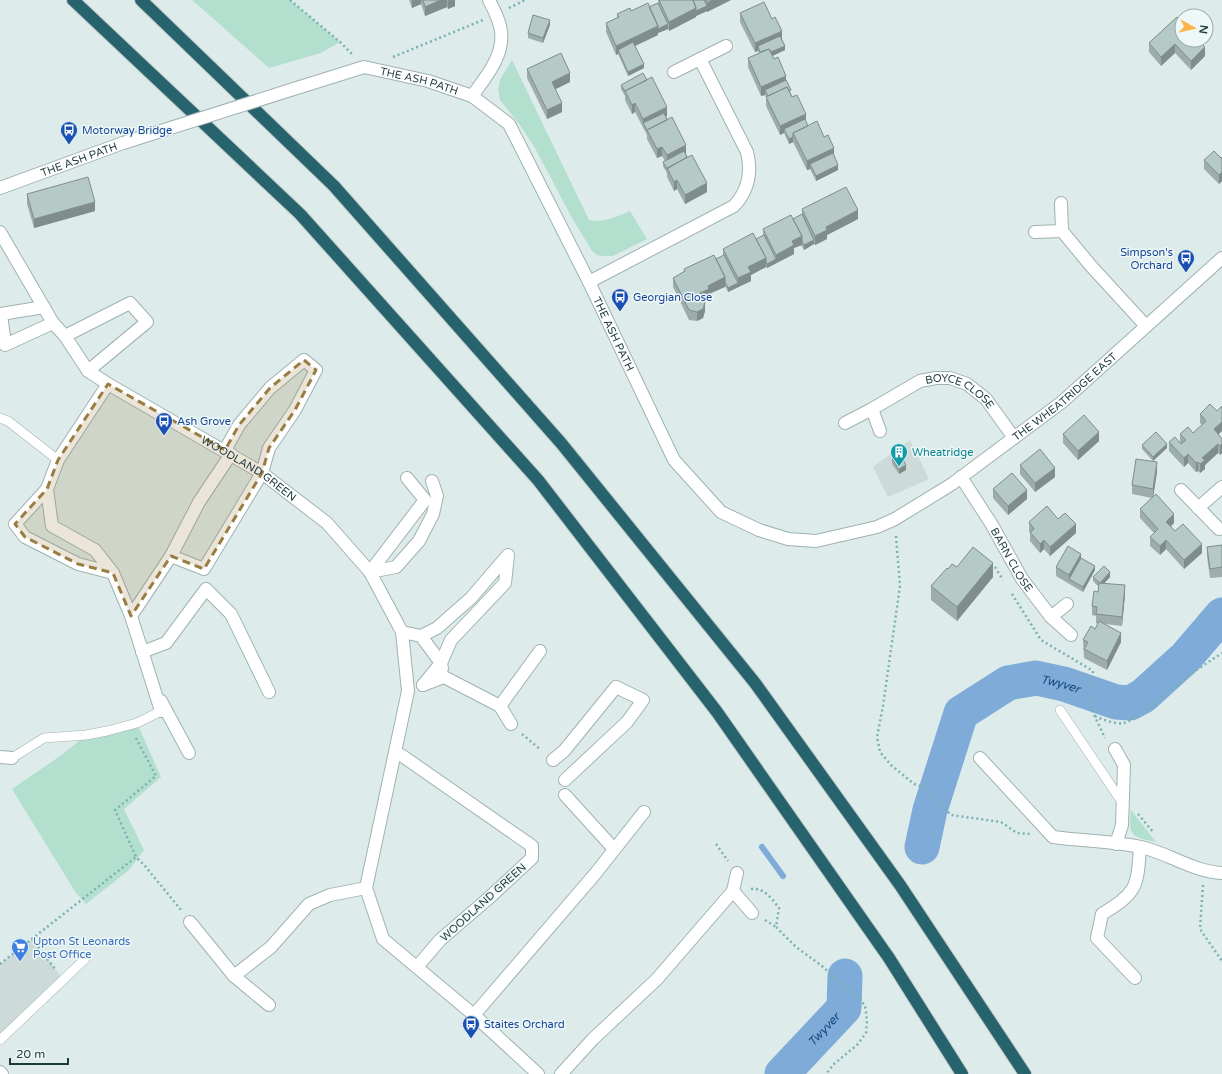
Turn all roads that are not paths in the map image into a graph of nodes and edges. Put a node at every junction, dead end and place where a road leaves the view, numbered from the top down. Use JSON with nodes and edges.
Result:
{"nodes":[{"id":1,"x":73,"y":0,"type":"edge"},
{"id":2,"x":141,"y":0,"type":"edge"},
{"id":3,"x":489,"y":0,"type":"edge"},
{"id":4,"x":726,"y":46,"type":"dead end"},
{"id":5,"x":700,"y":59,"type":"junction"},
{"id":6,"x":674,"y":72,"type":"dead end"},
{"id":7,"x":472,"y":96,"type":"junction"},
{"id":8,"x":0,"y":188,"type":"edge"},
{"id":9,"x":1061,"y":203,"type":"dead end"},
{"id":10,"x":1062,"y":231,"type":"junction"},
{"id":11,"x":0,"y":232,"type":"edge"},
{"id":12,"x":1035,"y":232,"type":"dead end"},
{"id":13,"x":1222,"y":258,"type":"edge"},
{"id":14,"x":589,"y":282,"type":"junction"},
{"id":15,"x":44,"y":307,"type":"junction"},
{"id":16,"x":53,"y":323,"type":"junction"},
{"id":17,"x":1146,"y":326,"type":"junction"},
{"id":18,"x":65,"y":336,"type":"junction"},
{"id":19,"x":88,"y":371,"type":"junction"},
{"id":20,"x":108,"y":384,"type":"junction"},
{"id":21,"x":872,"y":409,"type":"junction"},
{"id":22,"x":0,"y":418,"type":"edge"},
{"id":23,"x":845,"y":423,"type":"dead end"},
{"id":24,"x":880,"y":431,"type":"dead end"},
{"id":25,"x":1014,"y":438,"type":"junction"},
{"id":26,"x":228,"y":452,"type":"junction"},
{"id":27,"x":58,"y":460,"type":"junction"},
{"id":28,"x":262,"y":472,"type":"junction"},
{"id":29,"x":961,"y":477,"type":"junction"},
{"id":30,"x":407,"y":478,"type":"dead end"},
{"id":31,"x":432,"y":481,"type":"dead end"},
{"id":32,"x":1222,"y":487,"type":"edge"},
{"id":33,"x":47,"y":489,"type":"junction"},
{"id":34,"x":1181,"y":490,"type":"dead end"},
{"id":35,"x":1198,"y":508,"type":"junction"},
{"id":36,"x":895,"y":519,"type":"joint"},
{"id":37,"x":1219,"y":529,"type":"dead end"},
{"id":38,"x":171,"y":556,"type":"junction"},
{"id":39,"x":370,"y":572,"type":"junction"},
{"id":40,"x":113,"y":573,"type":"junction"},
{"id":41,"x":1067,"y":604,"type":"dead end"},
{"id":42,"x":131,"y":616,"type":"junction"},
{"id":43,"x":1051,"y":617,"type":"junction"},
{"id":44,"x":402,"y":632,"type":"junction"},
{"id":45,"x":1071,"y":635,"type":"dead end"},
{"id":46,"x":421,"y":636,"type":"junction"},
{"id":47,"x":540,"y":651,"type":"dead end"},
{"id":48,"x":142,"y":652,"type":"junction"},
{"id":49,"x":441,"y":663,"type":"junction"},
{"id":50,"x":444,"y":677,"type":"junction"},
{"id":51,"x":423,"y":685,"type":"junction"},
{"id":52,"x":408,"y":691,"type":"junction"},
{"id":53,"x":156,"y":692,"type":"junction"},
{"id":54,"x":269,"y":692,"type":"dead end"},
{"id":55,"x":500,"y":706,"type":"junction"},
{"id":56,"x":1060,"y":710,"type":"dead end"},
{"id":57,"x":161,"y":711,"type":"joint"},
{"id":58,"x":511,"y":724,"type":"dead end"},
{"id":59,"x":1115,"y":749,"type":"dead end"},
{"id":60,"x":189,"y":753,"type":"dead end"},
{"id":61,"x":401,"y":755,"type":"dead end"},
{"id":62,"x":0,"y":757,"type":"edge"},
{"id":63,"x":12,"y":758,"type":"joint"},
{"id":64,"x":980,"y":758,"type":"dead end"},
{"id":65,"x":553,"y":760,"type":"dead end"},
{"id":66,"x":565,"y":780,"type":"dead end"},
{"id":67,"x":565,"y":796,"type":"dead end"},
{"id":68,"x":1124,"y":805,"type":"junction"},
{"id":69,"x":644,"y":812,"type":"dead end"},
{"id":70,"x":1116,"y":844,"type":"junction"},
{"id":71,"x":1140,"y":847,"type":"junction"},
{"id":72,"x":614,"y":849,"type":"junction"},
{"id":73,"x":737,"y":873,"type":"road end"},
{"id":74,"x":1222,"y":873,"type":"edge"},
{"id":75,"x":366,"y":888,"type":"junction"},
{"id":76,"x":733,"y":892,"type":"junction"},
{"id":77,"x":752,"y":913,"type":"dead end"},
{"id":78,"x":190,"y":922,"type":"road end"},
{"id":79,"x":85,"y":959,"type":"dead end"},
{"id":80,"x":416,"y":967,"type":"junction"},
{"id":81,"x":234,"y":976,"type":"junction"},
{"id":82,"x":1135,"y":978,"type":"dead end"},
{"id":83,"x":269,"y":1005,"type":"dead end"},
{"id":84,"x":474,"y":1015,"type":"junction"},
{"id":85,"x":0,"y":1040,"type":"edge"},
{"id":86,"x":538,"y":1074,"type":"edge"},
{"id":87,"x":561,"y":1074,"type":"edge"},
{"id":88,"x":962,"y":1074,"type":"edge"},
{"id":89,"x":1025,"y":1074,"type":"edge"}],
"edges":[{"from":1,"to":88,"type":"highway"},
{"from":2,"to":89,"type":"highway"},
{"from":3,"to":7,"type":"street"},
{"from":4,"to":5,"type":"street"},
{"from":5,"to":6,"type":"street"},
{"from":5,"to":14,"type":"street"},
{"from":7,"to":8,"type":"street","name":"THE ASH PATH","bridge":true},
{"from":7,"to":14,"type":"street","name":"THE ASH PATH"},
{"from":9,"to":10,"type":"street"},
{"from":10,"to":12,"type":"street"},
{"from":10,"to":17,"type":"street"},
{"from":11,"to":15,"type":"street","name":"WOODLAND GREEN"},
{"from":13,"to":17,"type":"street","name":"THE WHEATRIDGE EAST"},
{"from":14,"to":36,"type":"street","name":"THE ASH PATH"},
{"from":15,"to":16,"type":"street","name":"WOODLAND GREEN"},
{"from":15,"to":16,"type":"street"},
{"from":16,"to":18,"type":"street","name":"WOODLAND GREEN"},
{"from":17,"to":25,"type":"street","name":"THE WHEATRIDGE EAST"},
{"from":18,"to":19,"type":"street","name":"WOODLAND GREEN"},
{"from":18,"to":19,"type":"street"},
{"from":19,"to":20,"type":"street","name":"WOODLAND GREEN"},
{"from":20,"to":26,"type":"street","name":"WOODLAND GREEN"},
{"from":20,"to":27,"type":"street"},
{"from":21,"to":23,"type":"street","name":"BOYCE CLOSE"},
{"from":21,"to":24,"type":"street"},
{"from":21,"to":25,"type":"street","name":"BOYCE CLOSE"},
{"from":22,"to":27,"type":"lane"},
{"from":25,"to":29,"type":"street","name":"THE WHEATRIDGE EAST"},
{"from":26,"to":28,"type":"street","name":"WOODLAND GREEN"},
{"from":26,"to":28,"type":"street"},
{"from":26,"to":38,"type":"street"},
{"from":27,"to":33,"type":"street"},
{"from":28,"to":38,"type":"street"},
{"from":28,"to":39,"type":"street","name":"WOODLAND GREEN"},
{"from":29,"to":36,"type":"street","name":"THE WHEATRIDGE EAST"},
{"from":29,"to":43,"type":"street","name":"BARN CLOSE"},
{"from":30,"to":39,"type":"street"},
{"from":31,"to":39,"type":"street"},
{"from":32,"to":35,"type":"street"},
{"from":33,"to":40,"type":"street"},
{"from":33,"to":40,"type":"street"},
{"from":34,"to":35,"type":"street"},
{"from":35,"to":37,"type":"street"},
{"from":38,"to":42,"type":"street"},
{"from":39,"to":44,"type":"street","name":"WOODLAND GREEN"},
{"from":40,"to":42,"type":"street"},
{"from":41,"to":43,"type":"street"},
{"from":42,"to":48,"type":"street"},
{"from":43,"to":45,"type":"street","name":"BARN CLOSE"},
{"from":44,"to":46,"type":"street"},
{"from":44,"to":52,"type":"street","name":"WOODLAND GREEN"},
{"from":46,"to":49,"type":"street"},
{"from":46,"to":49,"type":"street"},
{"from":47,"to":55,"type":"street"},
{"from":48,"to":53,"type":"street"},
{"from":48,"to":54,"type":"street"},
{"from":49,"to":50,"type":"street"},
{"from":49,"to":51,"type":"street"},
{"from":50,"to":51,"type":"street"},
{"from":50,"to":55,"type":"street"},
{"from":51,"to":52,"type":"street"},
{"from":52,"to":75,"type":"street","name":"WOODLAND GREEN"},
{"from":53,"to":57,"type":"street"},
{"from":53,"to":60,"type":"street"},
{"from":55,"to":58,"type":"street"},
{"from":56,"to":68,"type":"lane"},
{"from":57,"to":63,"type":"lane"},
{"from":59,"to":68,"type":"street"},
{"from":61,"to":80,"type":"street","name":"WOODLAND GREEN"},
{"from":62,"to":63,"type":"street"},
{"from":64,"to":70,"type":"street"},
{"from":65,"to":66,"type":"street"},
{"from":67,"to":72,"type":"street"},
{"from":68,"to":70,"type":"street"},
{"from":69,"to":72,"type":"street"},
{"from":70,"to":71,"type":"street"},
{"from":71,"to":74,"type":"street"},
{"from":71,"to":82,"type":"street"},
{"from":72,"to":84,"type":"street"},
{"from":73,"to":76,"type":"street"},
{"from":75,"to":80,"type":"street"},
{"from":75,"to":81,"type":"street"},
{"from":76,"to":77,"type":"street"},
{"from":76,"to":87,"type":"street"},
{"from":78,"to":81,"type":"street"},
{"from":79,"to":85,"type":"lane"},
{"from":80,"to":84,"type":"street"},
{"from":81,"to":83,"type":"street"},
{"from":84,"to":86,"type":"street"}]}
